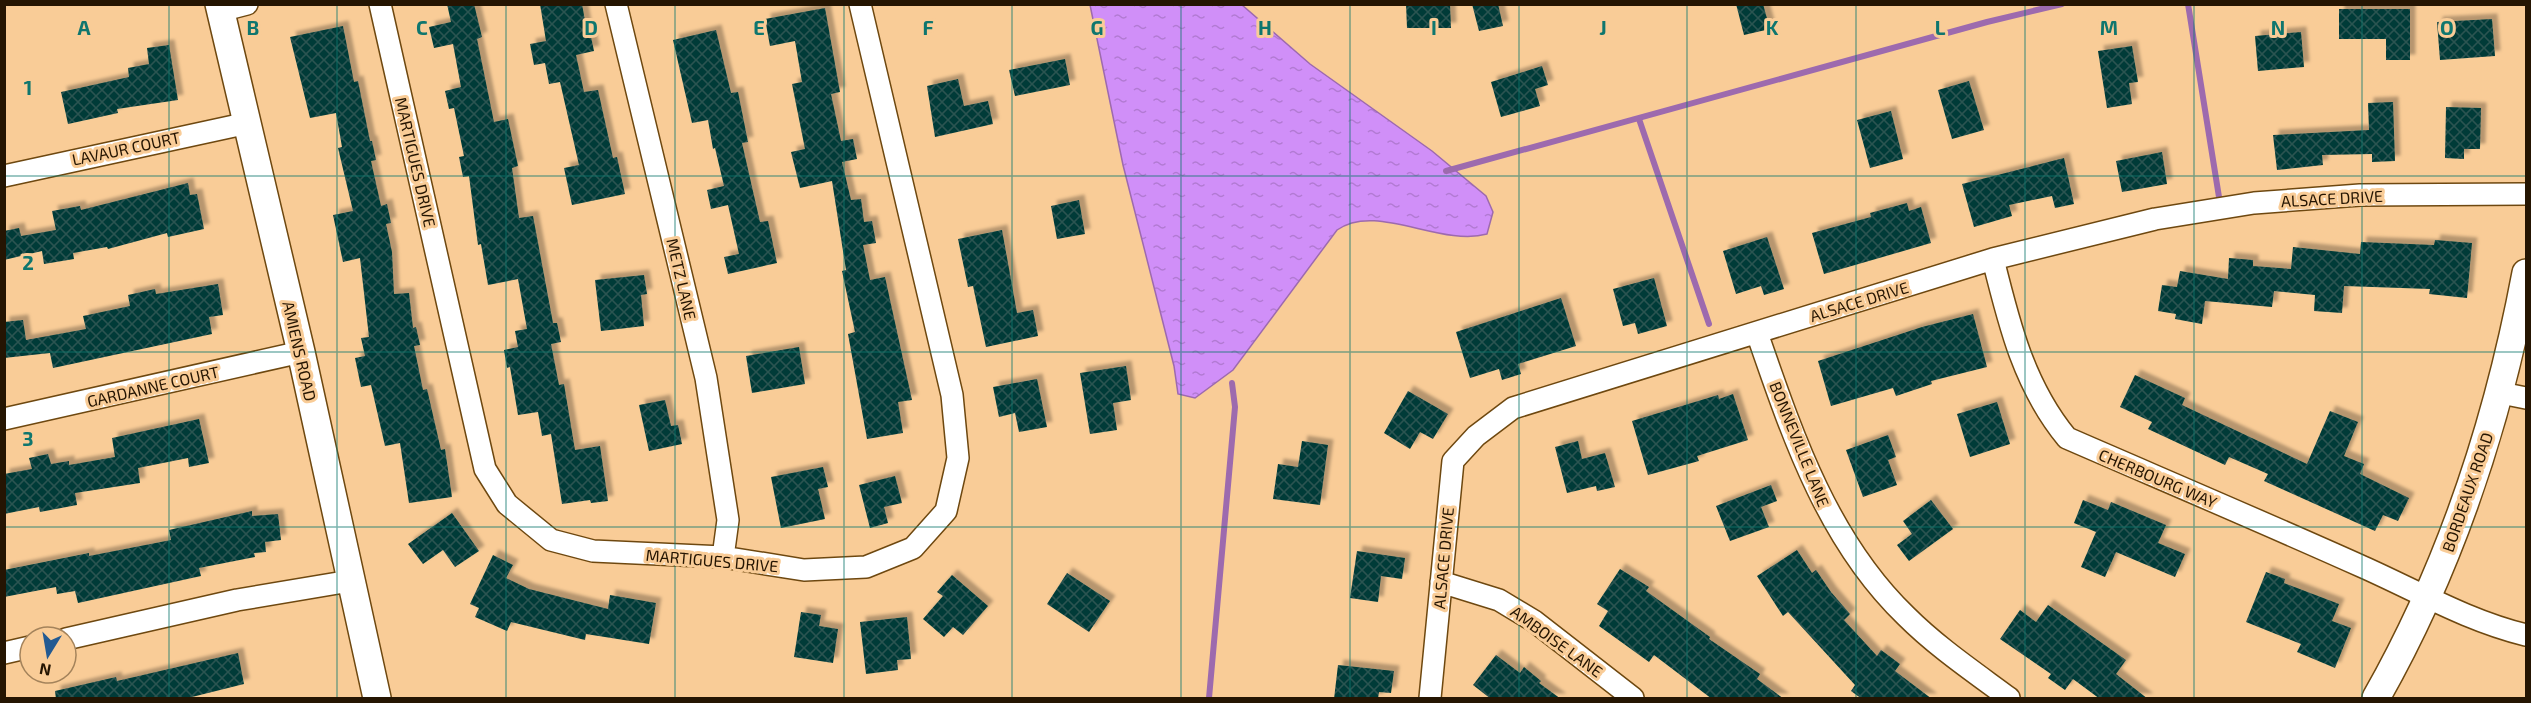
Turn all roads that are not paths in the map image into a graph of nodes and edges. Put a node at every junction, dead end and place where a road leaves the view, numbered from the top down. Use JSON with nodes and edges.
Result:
{"nodes":[{"id":1,"x":247,"y":4,"type":"edge"},
{"id":2,"x":380,"y":4,"type":"edge"},
{"id":3,"x":616,"y":4,"type":"edge"},
{"id":4,"x":860,"y":4,"type":"edge"},
{"id":5,"x":219,"y":8,"type":"edge"},
{"id":6,"x":248,"y":123,"type":"junction"},
{"id":7,"x":4,"y":176,"type":"edge"},
{"id":8,"x":2526,"y":195,"type":"edge"},
{"id":9,"x":1993,"y":259,"type":"junction"},
{"id":10,"x":2526,"y":273,"type":"edge"},
{"id":11,"x":1757,"y":333,"type":"junction"},
{"id":12,"x":301,"y":352,"type":"junction"},
{"id":13,"x":2514,"y":395,"type":"edge"},
{"id":14,"x":4,"y":419,"type":"edge"},
{"id":15,"x":723,"y":557,"type":"junction"},
{"id":16,"x":350,"y":581,"type":"junction"},
{"id":17,"x":1441,"y":582,"type":"junction"},
{"id":18,"x":2427,"y":599,"type":"junction"},
{"id":19,"x":2526,"y":635,"type":"edge"},
{"id":20,"x":78,"y":636,"type":"edge"},
{"id":21,"x":377,"y":699,"type":"edge"},
{"id":22,"x":1430,"y":699,"type":"edge"},
{"id":23,"x":1633,"y":699,"type":"edge"},
{"id":24,"x":2009,"y":699,"type":"edge"},
{"id":25,"x":2376,"y":699,"type":"edge"}],
"edges":[{"from":1,"to":5,"type":"street"},
{"from":2,"to":15,"type":"street","name":"MARTIGUES DRIVE"},
{"from":3,"to":15,"type":"street","name":"METZ LANE"},
{"from":4,"to":15,"type":"street","name":"MARTIGUES DRIVE"},
{"from":5,"to":6,"type":"street","name":"AMIENS ROAD"},
{"from":6,"to":7,"type":"street","name":"LAVAUR COURT"},
{"from":6,"to":12,"type":"street","name":"AMIENS ROAD"},
{"from":8,"to":9,"type":"street","name":"ALSACE DRIVE"},
{"from":9,"to":11,"type":"street","name":"ALSACE DRIVE"},
{"from":9,"to":18,"type":"street","name":"CHERBOURG WAY"},
{"from":10,"to":13,"type":"street","name":"BORDEAUX ROAD"},
{"from":11,"to":17,"type":"street","name":"ALSACE DRIVE"},
{"from":11,"to":24,"type":"street","name":"BONNEVILLE LANE"},
{"from":12,"to":14,"type":"street","name":"GARDANNE COURT"},
{"from":12,"to":16,"type":"street","name":"AMIENS ROAD"},
{"from":13,"to":18,"type":"street","name":"BORDEAUX ROAD"},
{"from":16,"to":20,"type":"street"},
{"from":16,"to":21,"type":"street","name":"AMIENS ROAD"},
{"from":17,"to":22,"type":"street","name":"ALSACE DRIVE"},
{"from":17,"to":23,"type":"street","name":"AMBOISE LANE"},
{"from":18,"to":19,"type":"street","name":"CHERBOURG WAY"},
{"from":18,"to":25,"type":"street","name":"BORDEAUX ROAD"}]}
